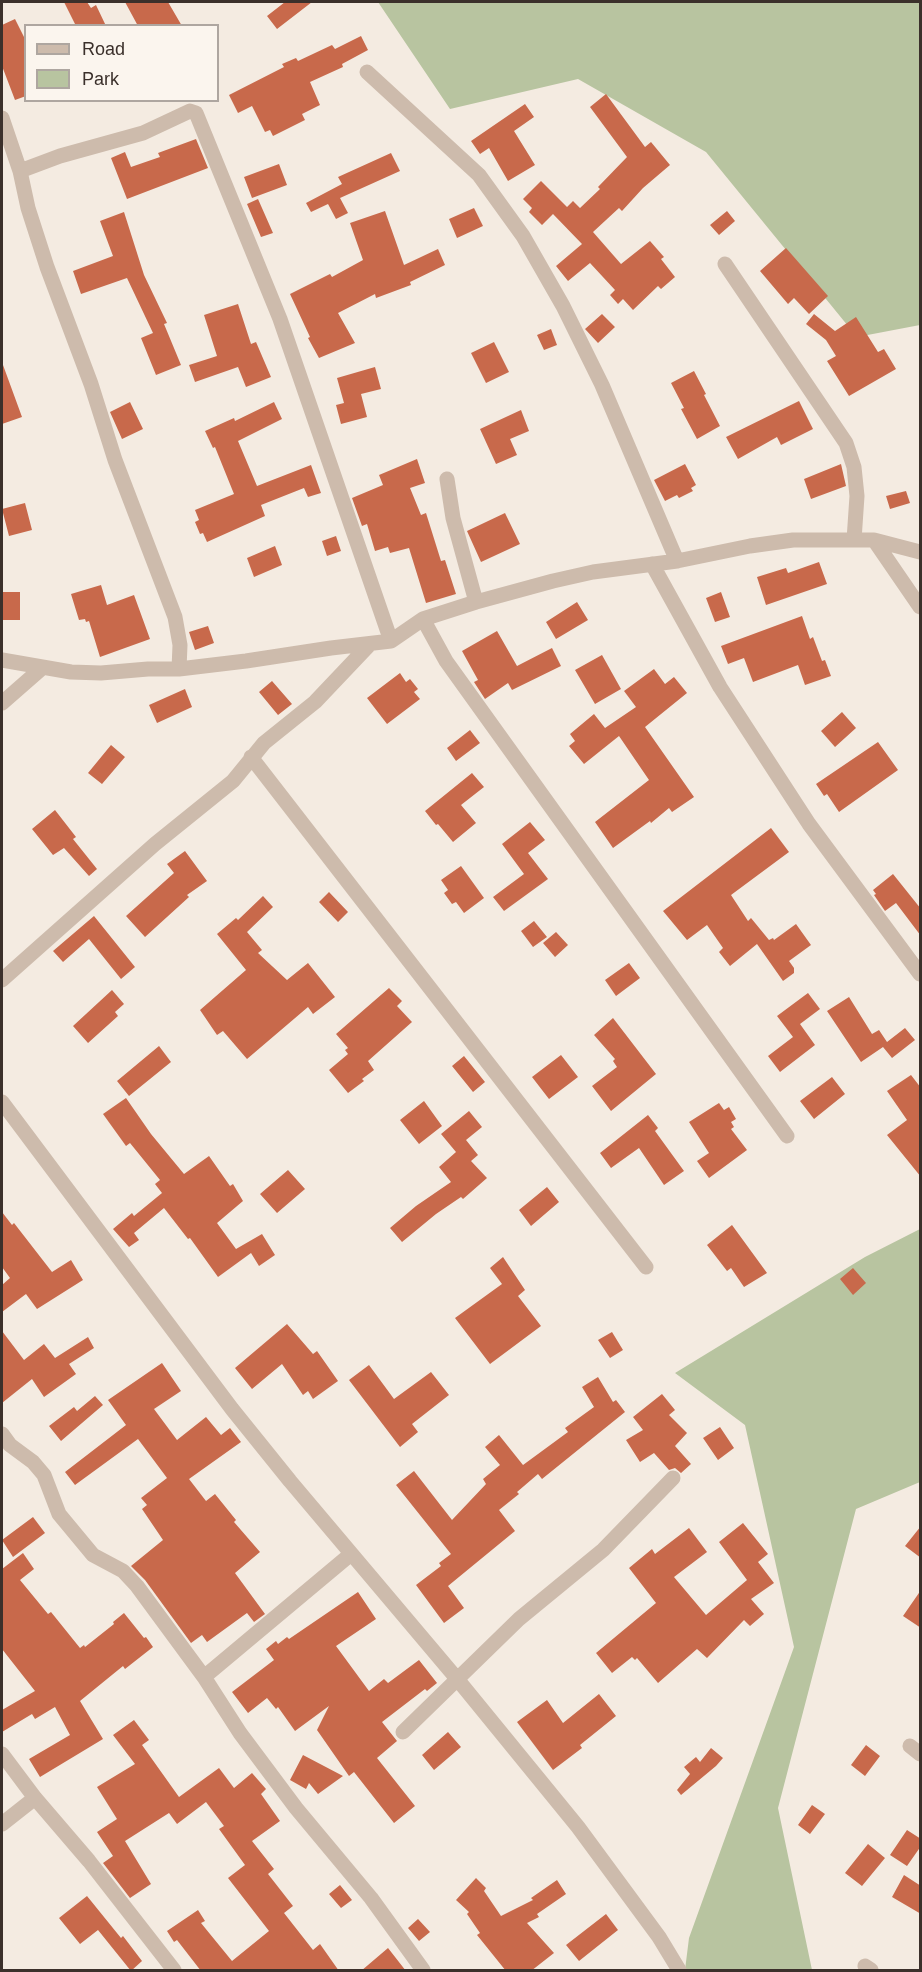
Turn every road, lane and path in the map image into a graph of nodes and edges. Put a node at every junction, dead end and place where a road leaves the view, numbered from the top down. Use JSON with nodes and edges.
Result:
{"nodes":[{"id":1,"x":367,"y":72,"type":"dead end"},
{"id":2,"x":2,"y":118,"type":"edge"},
{"id":3,"x":20,"y":171,"type":"junction"},
{"id":4,"x":725,"y":264,"type":"dead end"},
{"id":5,"x":447,"y":479,"type":"dead end"},
{"id":6,"x":854,"y":540,"type":"junction"},
{"id":7,"x":874,"y":540,"type":"junction"},
{"id":8,"x":921,"y":552,"type":"edge"},
{"id":9,"x":677,"y":561,"type":"junction"},
{"id":10,"x":652,"y":564,"type":"junction"},
{"id":11,"x":476,"y":602,"type":"junction"},
{"id":12,"x":921,"y":608,"type":"edge"},
{"id":13,"x":423,"y":620,"type":"junction"},
{"id":14,"x":391,"y":641,"type":"junction"},
{"id":15,"x":369,"y":644,"type":"junction"},
{"id":16,"x":2,"y":660,"type":"edge"},
{"id":17,"x":42,"y":668,"type":"junction"},
{"id":18,"x":179,"y":669,"type":"junction"},
{"id":19,"x":2,"y":703,"type":"edge"},
{"id":20,"x":251,"y":757,"type":"junction"},
{"id":21,"x":921,"y":974,"type":"edge"},
{"id":22,"x":2,"y":981,"type":"edge"},
{"id":23,"x":2,"y":1102,"type":"edge"},
{"id":24,"x":787,"y":1136,"type":"dead end"},
{"id":25,"x":646,"y":1267,"type":"dead end"},
{"id":26,"x":2,"y":1434,"type":"edge"},
{"id":27,"x":673,"y":1478,"type":"dead end"},
{"id":28,"x":351,"y":1554,"type":"junction"},
{"id":29,"x":204,"y":1677,"type":"junction"},
{"id":30,"x":458,"y":1680,"type":"junction"},
{"id":31,"x":403,"y":1732,"type":"dead end"},
{"id":32,"x":2,"y":1754,"type":"edge"},
{"id":33,"x":35,"y":1798,"type":"junction"},
{"id":34,"x":2,"y":1824,"type":"edge"},
{"id":35,"x":174,"y":1971,"type":"edge"},
{"id":36,"x":423,"y":1971,"type":"edge"},
{"id":37,"x":679,"y":1971,"type":"edge"}],
"edges":[{"from":1,"to":9,"type":"street"},
{"from":2,"to":3,"type":"street"},
{"from":3,"to":14,"type":"street"},
{"from":3,"to":18,"type":"street"},
{"from":4,"to":6,"type":"street"},
{"from":5,"to":11,"type":"street"},
{"from":6,"to":7,"type":"street"},
{"from":6,"to":9,"type":"street"},
{"from":7,"to":8,"type":"street"},
{"from":7,"to":12,"type":"street"},
{"from":9,"to":10,"type":"street"},
{"from":10,"to":11,"type":"street"},
{"from":10,"to":21,"type":"street"},
{"from":11,"to":13,"type":"street"},
{"from":13,"to":14,"type":"street"},
{"from":13,"to":24,"type":"street"},
{"from":14,"to":15,"type":"street"},
{"from":15,"to":18,"type":"street"},
{"from":15,"to":20,"type":"street"},
{"from":16,"to":17,"type":"street"},
{"from":17,"to":18,"type":"street"},
{"from":17,"to":19,"type":"street"},
{"from":20,"to":22,"type":"street"},
{"from":20,"to":25,"type":"street"},
{"from":23,"to":28,"type":"street"},
{"from":26,"to":29,"type":"street"},
{"from":27,"to":30,"type":"street"},
{"from":28,"to":29,"type":"street"},
{"from":28,"to":30,"type":"street"},
{"from":29,"to":36,"type":"street"},
{"from":30,"to":31,"type":"street"},
{"from":30,"to":37,"type":"street"},
{"from":32,"to":33,"type":"street"},
{"from":33,"to":34,"type":"street"},
{"from":33,"to":35,"type":"street"}]}
